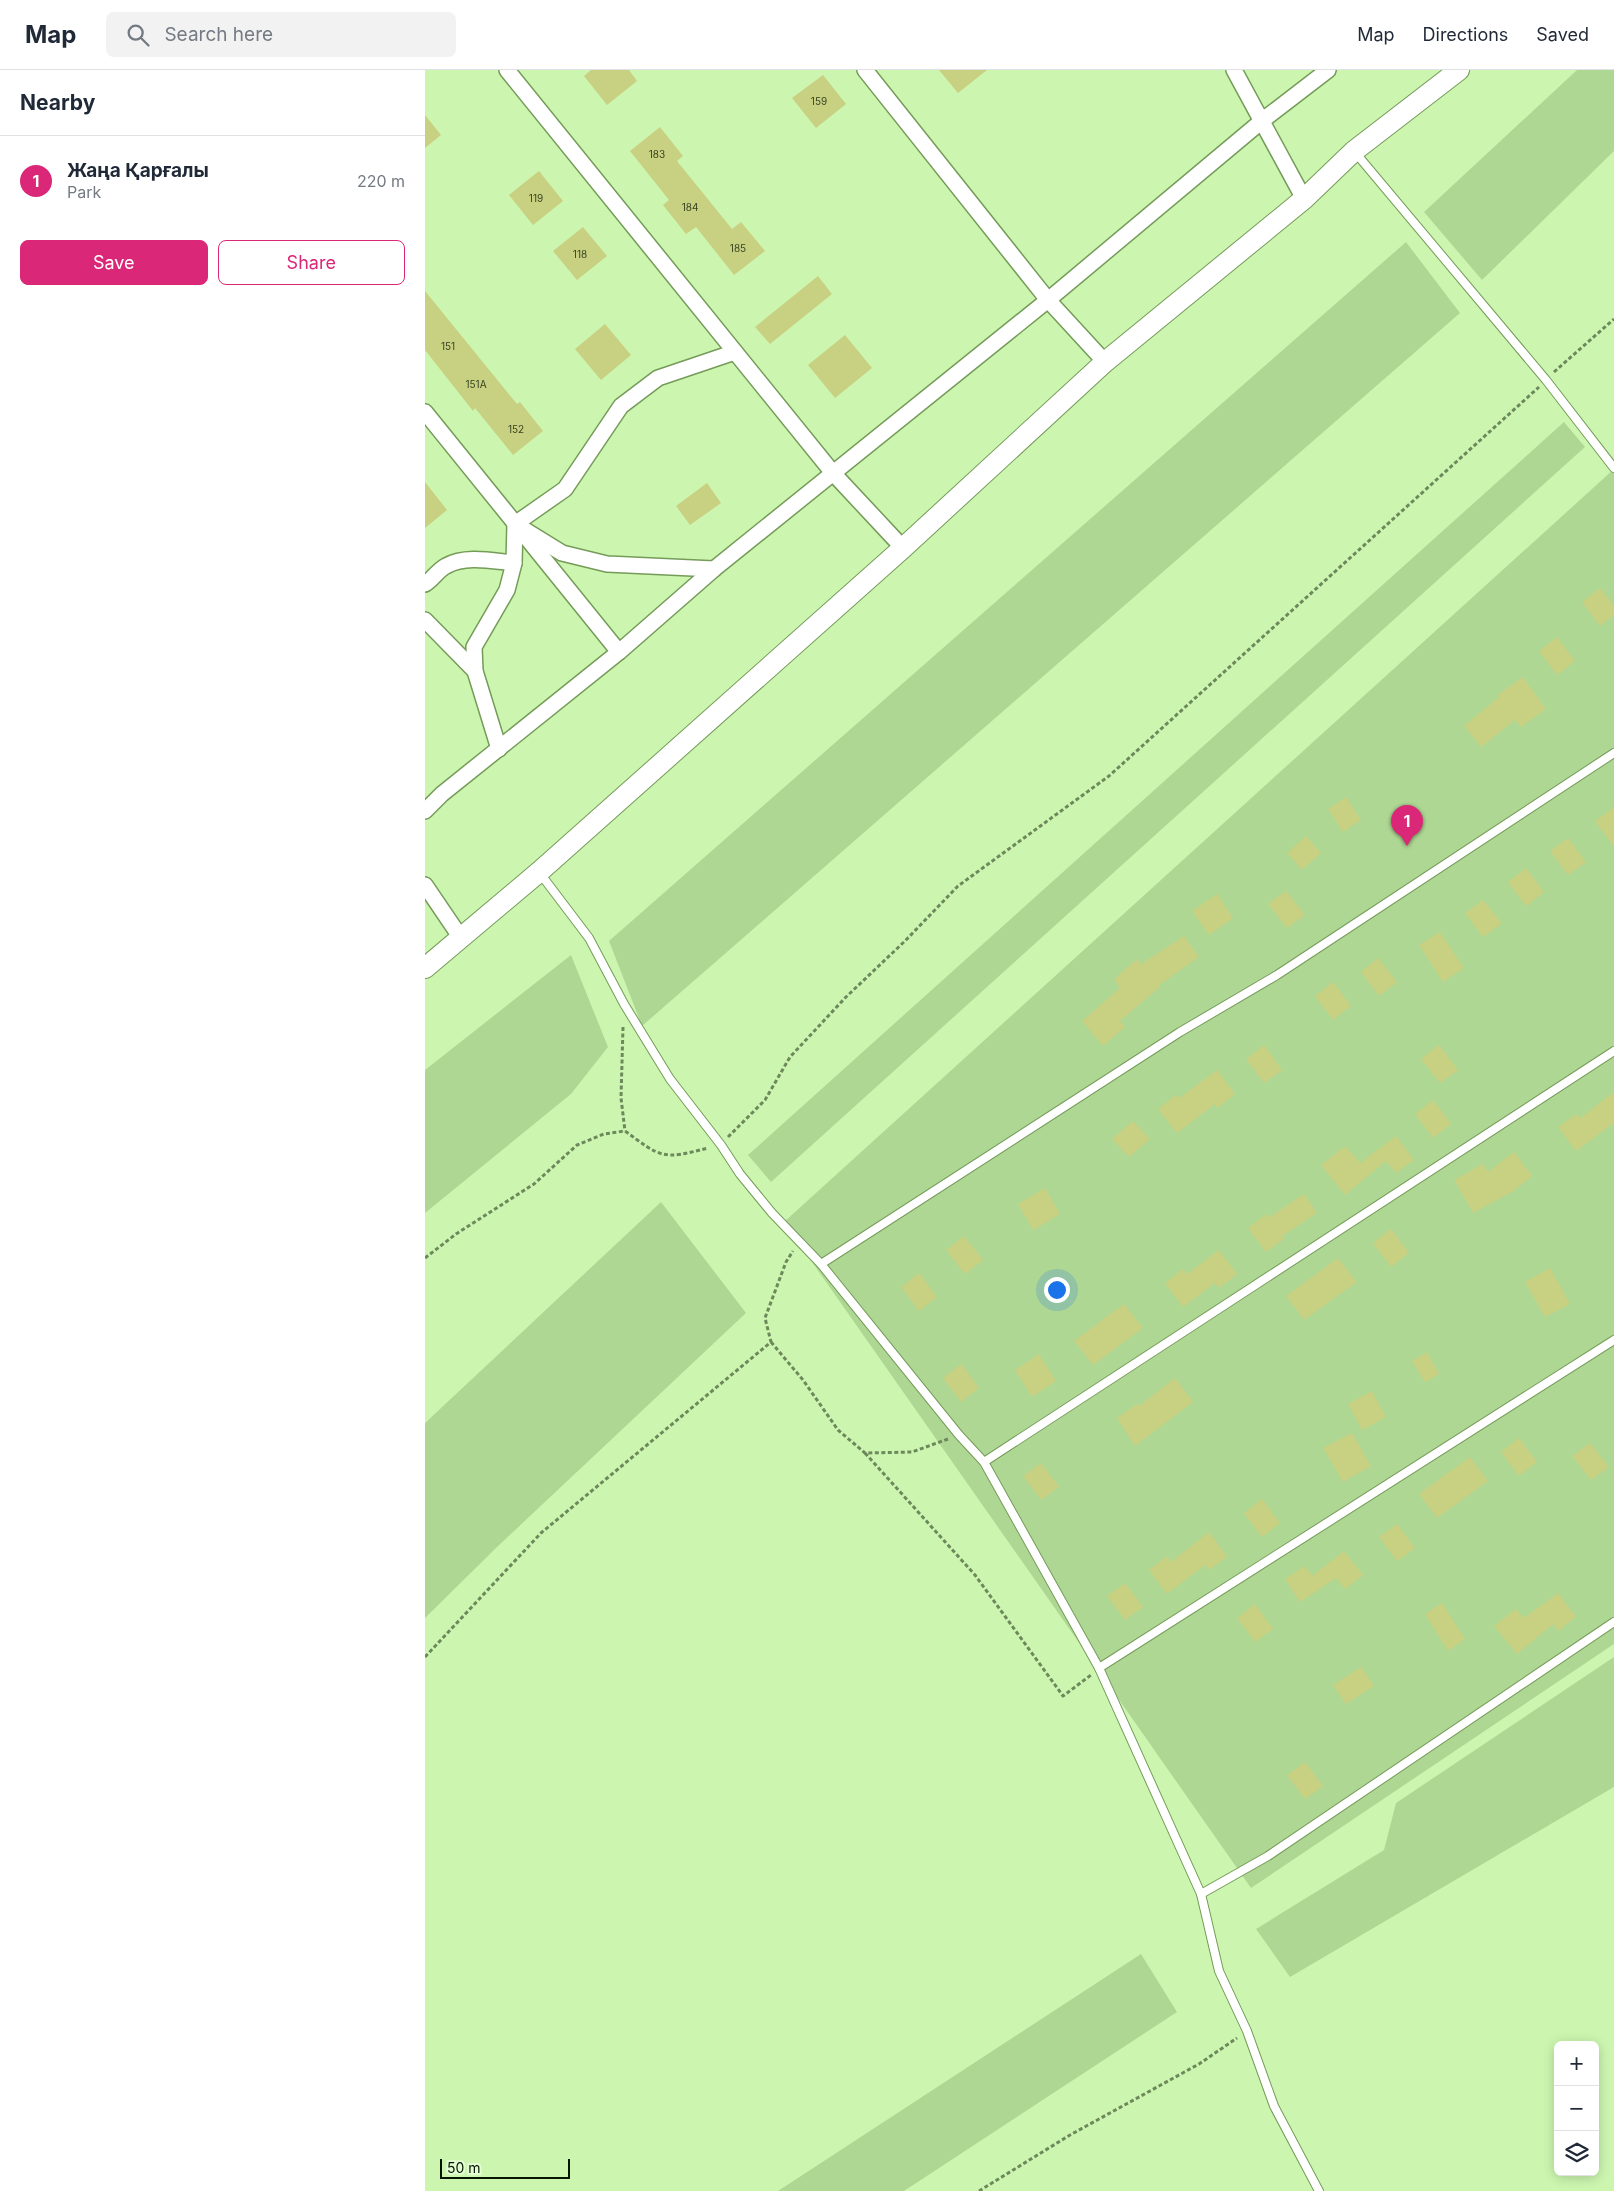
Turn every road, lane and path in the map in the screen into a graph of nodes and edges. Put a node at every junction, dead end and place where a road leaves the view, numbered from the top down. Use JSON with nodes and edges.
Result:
{"nodes":[{"id":1,"x":507,"y":70,"type":"edge"},
{"id":2,"x":865,"y":70,"type":"edge"},
{"id":3,"x":1234,"y":70,"type":"edge"},
{"id":4,"x":1328,"y":70,"type":"edge"},
{"id":5,"x":1459,"y":70,"type":"edge"},
{"id":6,"x":1263,"y":120,"type":"junction"},
{"id":7,"x":1355,"y":152,"type":"junction"},
{"id":8,"x":1305,"y":198,"type":"junction"},
{"id":9,"x":1049,"y":300,"type":"junction"},
{"id":10,"x":1614,"y":319,"type":"edge"},
{"id":11,"x":735,"y":352,"type":"junction"},
{"id":12,"x":1105,"y":362,"type":"junction"},
{"id":13,"x":1546,"y":380,"type":"junction"},
{"id":14,"x":425,"y":412,"type":"edge"},
{"id":15,"x":1614,"y":468,"type":"edge"},
{"id":16,"x":833,"y":473,"type":"junction"},
{"id":17,"x":515,"y":524,"type":"junction"},
{"id":18,"x":903,"y":548,"type":"junction"},
{"id":19,"x":514,"y":563,"type":"junction"},
{"id":20,"x":714,"y":569,"type":"junction"},
{"id":21,"x":425,"y":584,"type":"edge"},
{"id":22,"x":425,"y":620,"type":"edge"},
{"id":23,"x":619,"y":652,"type":"junction"},
{"id":24,"x":475,"y":671,"type":"junction"},
{"id":25,"x":499,"y":749,"type":"junction"},
{"id":26,"x":1614,"y":753,"type":"edge"},
{"id":27,"x":425,"y":811,"type":"edge"},
{"id":28,"x":539,"y":872,"type":"junction"},
{"id":29,"x":425,"y":885,"type":"edge"},
{"id":30,"x":461,"y":938,"type":"junction"},
{"id":31,"x":425,"y":968,"type":"edge"},
{"id":32,"x":624,"y":1004,"type":"junction"},
{"id":33,"x":1614,"y":1051,"type":"edge"},
{"id":34,"x":625,"y":1131,"type":"junction"},
{"id":35,"x":721,"y":1145,"type":"junction"},
{"id":36,"x":799,"y":1241,"type":"junction"},
{"id":37,"x":425,"y":1258,"type":"edge"},
{"id":38,"x":821,"y":1264,"type":"junction"},
{"id":39,"x":1614,"y":1340,"type":"edge"},
{"id":40,"x":771,"y":1342,"type":"junction"},
{"id":41,"x":959,"y":1434,"type":"junction"},
{"id":42,"x":865,"y":1453,"type":"junction"},
{"id":43,"x":984,"y":1462,"type":"junction"},
{"id":44,"x":1614,"y":1622,"type":"edge"},
{"id":45,"x":425,"y":1657,"type":"edge"},
{"id":46,"x":1099,"y":1668,"type":"junction"},
{"id":47,"x":1201,"y":1894,"type":"junction"},
{"id":48,"x":1247,"y":2031,"type":"junction"},
{"id":49,"x":979,"y":2191,"type":"edge"},
{"id":50,"x":1319,"y":2191,"type":"edge"}],
"edges":[{"from":1,"to":11,"type":"street"},
{"from":2,"to":9,"type":"street"},
{"from":3,"to":6,"type":"street"},
{"from":4,"to":6,"type":"street"},
{"from":5,"to":7,"type":"main road"},
{"from":6,"to":8,"type":"street"},
{"from":6,"to":9,"type":"street"},
{"from":7,"to":8,"type":"main road"},
{"from":7,"to":13,"type":"lane"},
{"from":8,"to":12,"type":"main road"},
{"from":9,"to":12,"type":"street"},
{"from":9,"to":16,"type":"street"},
{"from":10,"to":13,"type":"path"},
{"from":11,"to":16,"type":"street"},
{"from":11,"to":17,"type":"street"},
{"from":12,"to":18,"type":"main road"},
{"from":13,"to":15,"type":"lane"},
{"from":13,"to":35,"type":"path"},
{"from":14,"to":17,"type":"street"},
{"from":16,"to":18,"type":"street"},
{"from":16,"to":20,"type":"street"},
{"from":17,"to":19,"type":"street"},
{"from":17,"to":20,"type":"street"},
{"from":17,"to":23,"type":"street"},
{"from":18,"to":28,"type":"main road"},
{"from":19,"to":21,"type":"street"},
{"from":19,"to":24,"type":"street"},
{"from":20,"to":23,"type":"street"},
{"from":22,"to":24,"type":"street"},
{"from":23,"to":25,"type":"street"},
{"from":24,"to":25,"type":"street"},
{"from":25,"to":27,"type":"street"},
{"from":26,"to":38,"type":"lane"},
{"from":28,"to":30,"type":"main road"},
{"from":28,"to":32,"type":"lane"},
{"from":29,"to":30,"type":"street"},
{"from":30,"to":31,"type":"main road"},
{"from":32,"to":34,"type":"path"},
{"from":32,"to":35,"type":"lane"},
{"from":33,"to":43,"type":"lane"},
{"from":34,"to":35,"type":"path"},
{"from":34,"to":37,"type":"path"},
{"from":35,"to":36,"type":"lane"},
{"from":36,"to":38,"type":"lane"},
{"from":36,"to":40,"type":"path"},
{"from":38,"to":41,"type":"lane"},
{"from":39,"to":46,"type":"lane"},
{"from":40,"to":42,"type":"path"},
{"from":40,"to":45,"type":"path"},
{"from":41,"to":42,"type":"path"},
{"from":41,"to":43,"type":"lane"},
{"from":42,"to":46,"type":"path"},
{"from":43,"to":46,"type":"lane"},
{"from":44,"to":47,"type":"lane"},
{"from":46,"to":47,"type":"lane"},
{"from":47,"to":48,"type":"lane"},
{"from":48,"to":49,"type":"path"},
{"from":48,"to":50,"type":"lane"}]}
